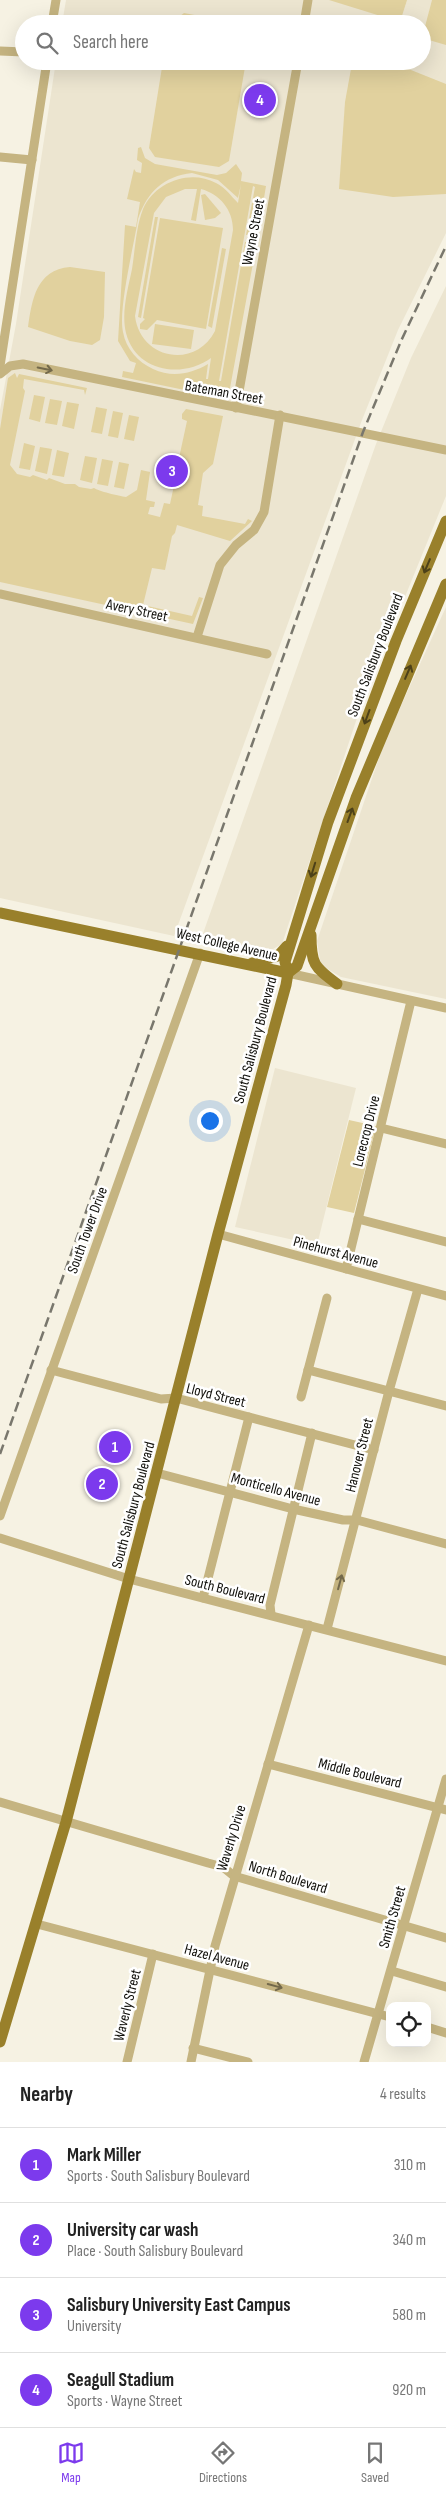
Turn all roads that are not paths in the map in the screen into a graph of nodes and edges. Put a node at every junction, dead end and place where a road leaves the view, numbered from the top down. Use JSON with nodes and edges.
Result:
{"nodes":[{"id":1,"x":56,"y":0,"type":"edge"},
{"id":2,"x":308,"y":0,"type":"edge"},
{"id":3,"x":54,"y":15,"type":"edge"},
{"id":4,"x":306,"y":15,"type":"edge"},
{"id":5,"x":0,"y":51,"type":"edge"},
{"id":6,"x":15,"y":52,"type":"edge"},
{"id":7,"x":46,"y":70,"type":"edge"},
{"id":8,"x":296,"y":70,"type":"edge"},
{"id":9,"x":0,"y":157,"type":"edge"},
{"id":10,"x":32,"y":160,"type":"junction"},
{"id":11,"x":4,"y":320,"type":"edge"},
{"id":12,"x":0,"y":366,"type":"edge"},
{"id":13,"x":0,"y":374,"type":"edge"},
{"id":14,"x":236,"y":408,"type":"junction"},
{"id":15,"x":280,"y":416,"type":"junction"},
{"id":16,"x":446,"y":450,"type":"edge"},
{"id":17,"x":446,"y":521,"type":"edge"},
{"id":18,"x":446,"y":584,"type":"edge"},
{"id":19,"x":0,"y":594,"type":"edge"},
{"id":20,"x":197,"y":637,"type":"junction"},
{"id":21,"x":267,"y":654,"type":"dead end"},
{"id":22,"x":359,"y":740,"type":"junction"},
{"id":23,"x":356,"y":798,"type":"junction"},
{"id":24,"x":0,"y":912,"type":"edge"},
{"id":25,"x":311,"y":926,"type":"junction"},
{"id":26,"x":292,"y":938,"type":"junction"},
{"id":27,"x":200,"y":953,"type":"junction"},
{"id":28,"x":247,"y":964,"type":"junction"},
{"id":29,"x":288,"y":973,"type":"junction"},
{"id":30,"x":337,"y":984,"type":"junction"},
{"id":31,"x":412,"y":1001,"type":"junction"},
{"id":32,"x":446,"y":1008,"type":"edge"},
{"id":33,"x":381,"y":1128,"type":"junction"},
{"id":34,"x":446,"y":1144,"type":"edge"},
{"id":35,"x":358,"y":1219,"type":"junction"},
{"id":36,"x":218,"y":1234,"type":"junction"},
{"id":37,"x":446,"y":1242,"type":"edge"},
{"id":38,"x":346,"y":1268,"type":"junction"},
{"id":39,"x":418,"y":1289,"type":"junction"},
{"id":40,"x":446,"y":1296,"type":"edge"},
{"id":41,"x":327,"y":1298,"type":"dead end"},
{"id":42,"x":51,"y":1370,"type":"junction"},
{"id":43,"x":308,"y":1370,"type":"junction"},
{"id":44,"x":389,"y":1391,"type":"junction"},
{"id":45,"x":301,"y":1397,"type":"dead end"},
{"id":46,"x":176,"y":1398,"type":"junction"},
{"id":47,"x":446,"y":1406,"type":"edge"},
{"id":48,"x":250,"y":1417,"type":"junction"},
{"id":49,"x":312,"y":1433,"type":"junction"},
{"id":50,"x":374,"y":1450,"type":"junction"},
{"id":51,"x":157,"y":1473,"type":"junction"},
{"id":52,"x":231,"y":1492,"type":"junction"},
{"id":53,"x":293,"y":1509,"type":"junction"},
{"id":54,"x":0,"y":1516,"type":"edge"},
{"id":55,"x":357,"y":1520,"type":"junction"},
{"id":56,"x":0,"y":1538,"type":"edge"},
{"id":57,"x":446,"y":1544,"type":"edge"},
{"id":58,"x":129,"y":1579,"type":"junction"},
{"id":59,"x":203,"y":1598,"type":"junction"},
{"id":60,"x":271,"y":1614,"type":"junction"},
{"id":61,"x":309,"y":1624,"type":"junction"},
{"id":62,"x":327,"y":1629,"type":"junction"},
{"id":63,"x":446,"y":1660,"type":"edge"},
{"id":64,"x":268,"y":1764,"type":"junction"},
{"id":65,"x":446,"y":1779,"type":"edge"},
{"id":66,"x":0,"y":1802,"type":"edge"},
{"id":67,"x":442,"y":1808,"type":"edge"},
{"id":68,"x":66,"y":1822,"type":"junction"},
{"id":69,"x":234,"y":1876,"type":"junction"},
{"id":70,"x":37,"y":1924,"type":"junction"},
{"id":71,"x":404,"y":1926,"type":"junction"},
{"id":72,"x":446,"y":1938,"type":"edge"},
{"id":73,"x":154,"y":1954,"type":"junction"},
{"id":74,"x":210,"y":1969,"type":"junction"},
{"id":75,"x":392,"y":1970,"type":"junction"},
{"id":76,"x":446,"y":1987,"type":"edge"},
{"id":77,"x":380,"y":2014,"type":"junction"},
{"id":78,"x":386,"y":2016,"type":"edge"},
{"id":79,"x":431,"y":2028,"type":"edge"},
{"id":80,"x":446,"y":2033,"type":"edge"},
{"id":81,"x":0,"y":2042,"type":"edge"},
{"id":82,"x":193,"y":2048,"type":"junction"},
{"id":83,"x":127,"y":2062,"type":"edge"},
{"id":84,"x":191,"y":2062,"type":"edge"},
{"id":85,"x":248,"y":2062,"type":"edge"},
{"id":86,"x":364,"y":2062,"type":"edge"}],
"edges":[{"from":1,"to":3,"type":"street"},
{"from":2,"to":4,"type":"street"},
{"from":5,"to":6,"type":"street"},
{"from":7,"to":10,"type":"street"},
{"from":8,"to":14,"type":"street","name":"Wayne Street"},
{"from":9,"to":10,"type":"street"},
{"from":10,"to":11,"type":"street"},
{"from":11,"to":12,"type":"street"},
{"from":13,"to":14,"type":"street","name":"Bateman Street","one_way":true},
{"from":14,"to":15,"type":"street","name":"Bateman Street"},
{"from":15,"to":16,"type":"street","name":"Bateman Street"},
{"from":15,"to":20,"type":"street"},
{"from":17,"to":22,"type":"main road","name":"South Salisbury Boulevard","one_way":true},
{"from":23,"to":18,"type":"main road","name":"South Salisbury Boulevard","one_way":true},
{"from":19,"to":20,"type":"street","name":"Avery Street"},
{"from":20,"to":21,"type":"street","name":"Avery Street"},
{"from":22,"to":23,"type":"main road"},
{"from":22,"to":26,"type":"main road","name":"South Salisbury Boulevard","one_way":true},
{"from":25,"to":23,"type":"main road","name":"South Salisbury Boulevard","one_way":true},
{"from":24,"to":27,"type":"main road","name":"West College Avenue"},
{"from":25,"to":29,"type":"main road","name":"South Salisbury Boulevard"},
{"from":25,"to":30,"type":"main road"},
{"from":26,"to":28,"type":"main road"},
{"from":26,"to":29,"type":"main road","name":"South Salisbury Boulevard"},
{"from":27,"to":28,"type":"main road","name":"West College Avenue"},
{"from":27,"to":42,"type":"street","name":"South Tower Drive"},
{"from":28,"to":29,"type":"main road","name":"West College Avenue"},
{"from":29,"to":30,"type":"street","name":"West College Avenue"},
{"from":29,"to":36,"type":"main road","name":"South Salisbury Boulevard"},
{"from":30,"to":31,"type":"street","name":"West College Avenue"},
{"from":31,"to":32,"type":"street","name":"West College Avenue"},
{"from":31,"to":33,"type":"street","name":"Lorecrop Drive"},
{"from":33,"to":34,"type":"street"},
{"from":33,"to":35,"type":"street","name":"Lorecrop Drive"},
{"from":35,"to":37,"type":"street"},
{"from":35,"to":38,"type":"street","name":"Lorecrop Drive"},
{"from":36,"to":38,"type":"street","name":"Pinehurst Avenue"},
{"from":36,"to":46,"type":"main road","name":"South Salisbury Boulevard"},
{"from":38,"to":39,"type":"street","name":"Pinehurst Avenue"},
{"from":39,"to":40,"type":"street","name":"Pinehurst Avenue"},
{"from":39,"to":44,"type":"street","name":"Hanover Street"},
{"from":41,"to":43,"type":"street"},
{"from":42,"to":46,"type":"street","name":"Lloyd Street"},
{"from":42,"to":54,"type":"street","name":"South Tower Drive"},
{"from":43,"to":44,"type":"street"},
{"from":43,"to":45,"type":"street"},
{"from":44,"to":47,"type":"street"},
{"from":44,"to":50,"type":"street","name":"Hanover Street"},
{"from":46,"to":48,"type":"street","name":"Lloyd Street"},
{"from":46,"to":51,"type":"main road","name":"South Salisbury Boulevard"},
{"from":48,"to":49,"type":"street","name":"Lloyd Street"},
{"from":48,"to":52,"type":"street"},
{"from":49,"to":50,"type":"street","name":"Lloyd Street"},
{"from":49,"to":53,"type":"street"},
{"from":50,"to":55,"type":"street","name":"Hanover Street"},
{"from":51,"to":52,"type":"street","name":"Monticello Avenue"},
{"from":51,"to":58,"type":"main road","name":"South Salisbury Boulevard"},
{"from":52,"to":53,"type":"street","name":"Monticello Avenue"},
{"from":52,"to":59,"type":"street"},
{"from":53,"to":55,"type":"street","name":"Monticello Avenue"},
{"from":53,"to":60,"type":"street"},
{"from":55,"to":57,"type":"street","name":"Monticello Avenue"},
{"from":62,"to":55,"type":"street","name":"Hanover Street","one_way":true},
{"from":56,"to":58,"type":"street","name":"South Boulevard"},
{"from":58,"to":59,"type":"street","name":"South Boulevard"},
{"from":58,"to":68,"type":"main road","name":"South Salisbury Boulevard"},
{"from":59,"to":60,"type":"street","name":"South Boulevard"},
{"from":60,"to":61,"type":"street","name":"South Boulevard"},
{"from":61,"to":62,"type":"street","name":"South Boulevard"},
{"from":61,"to":64,"type":"street","name":"Waverly Drive"},
{"from":62,"to":63,"type":"street","name":"South Boulevard"},
{"from":64,"to":67,"type":"street","name":"Middle Boulevard"},
{"from":64,"to":69,"type":"street","name":"Waverly Drive"},
{"from":65,"to":67,"type":"street","name":"Smith Street"},
{"from":66,"to":68,"type":"street","name":"North Boulevard"},
{"from":67,"to":71,"type":"street","name":"Smith Street"},
{"from":68,"to":69,"type":"street","name":"North Boulevard"},
{"from":68,"to":70,"type":"main road","name":"South Salisbury Boulevard"},
{"from":69,"to":71,"type":"street","name":"North Boulevard"},
{"from":69,"to":74,"type":"street","name":"Waverly Drive"},
{"from":70,"to":73,"type":"street","name":"Hazel Avenue"},
{"from":70,"to":81,"type":"main road","name":"South Salisbury Boulevard"},
{"from":71,"to":72,"type":"street","name":"North Boulevard"},
{"from":71,"to":75,"type":"street","name":"Smith Street"},
{"from":73,"to":74,"type":"street","name":"Hazel Avenue"},
{"from":73,"to":83,"type":"street","name":"Waverly Street"},
{"from":74,"to":77,"type":"street","name":"Hazel Avenue","one_way":true},
{"from":74,"to":82,"type":"street","name":"Waverly Drive"},
{"from":75,"to":76,"type":"street"},
{"from":75,"to":77,"type":"street","name":"Smith Street"},
{"from":77,"to":78,"type":"street","name":"Hazel Avenue"},
{"from":77,"to":86,"type":"street","name":"Smith Street"},
{"from":79,"to":80,"type":"street"},
{"from":82,"to":84,"type":"street","name":"Waverly Drive"},
{"from":82,"to":85,"type":"street"}]}
